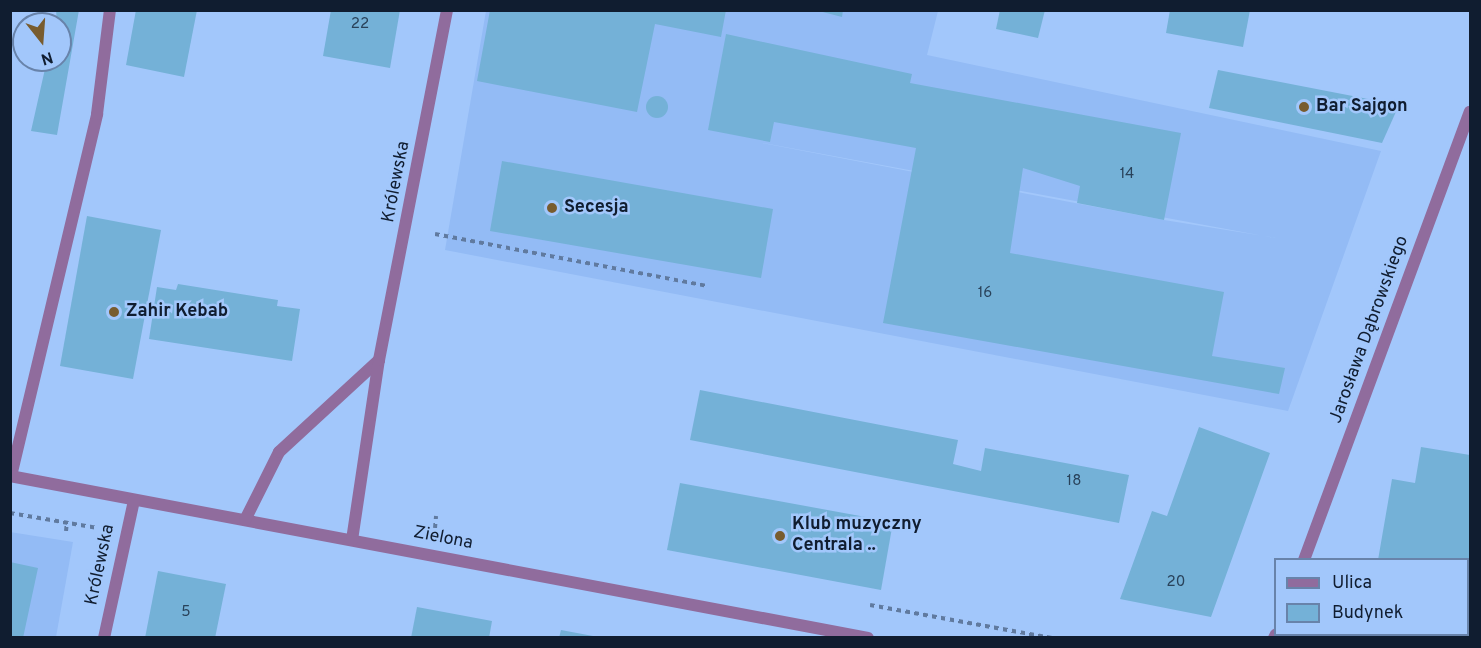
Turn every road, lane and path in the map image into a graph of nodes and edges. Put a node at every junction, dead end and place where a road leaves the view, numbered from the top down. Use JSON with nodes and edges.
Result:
{"nodes":[{"id":1,"x":110,"y":10,"type":"edge"},
{"id":2,"x":447,"y":10,"type":"edge"},
{"id":3,"x":1470,"y":112,"type":"edge"},
{"id":4,"x":407,"y":228,"type":"junction"},
{"id":5,"x":708,"y":286,"type":"dead end"},
{"id":6,"x":379,"y":360,"type":"junction"},
{"id":7,"x":11,"y":476,"type":"edge"},
{"id":8,"x":134,"y":500,"type":"junction"},
{"id":9,"x":245,"y":520,"type":"junction"},
{"id":10,"x":352,"y":540,"type":"junction"},
{"id":11,"x":1305,"y":558,"type":"edge"},
{"id":12,"x":104,"y":638,"type":"edge"},
{"id":13,"x":868,"y":638,"type":"edge"}],
"edges":[{"from":1,"to":7,"type":"street"},
{"from":2,"to":4,"type":"street","name":"Królewska"},
{"from":3,"to":11,"type":"street","name":"Jarosława Dąbrowskiego"},
{"from":4,"to":5,"type":"path"},
{"from":4,"to":6,"type":"street","name":"Królewska"},
{"from":6,"to":9,"type":"street"},
{"from":6,"to":10,"type":"street","name":"Królewska"},
{"from":7,"to":8,"type":"street","name":"Zielona"},
{"from":8,"to":9,"type":"street","name":"Zielona"},
{"from":8,"to":12,"type":"street","name":"Królewska"},
{"from":9,"to":10,"type":"street","name":"Zielona"},
{"from":10,"to":13,"type":"street","name":"Zielona"}]}
